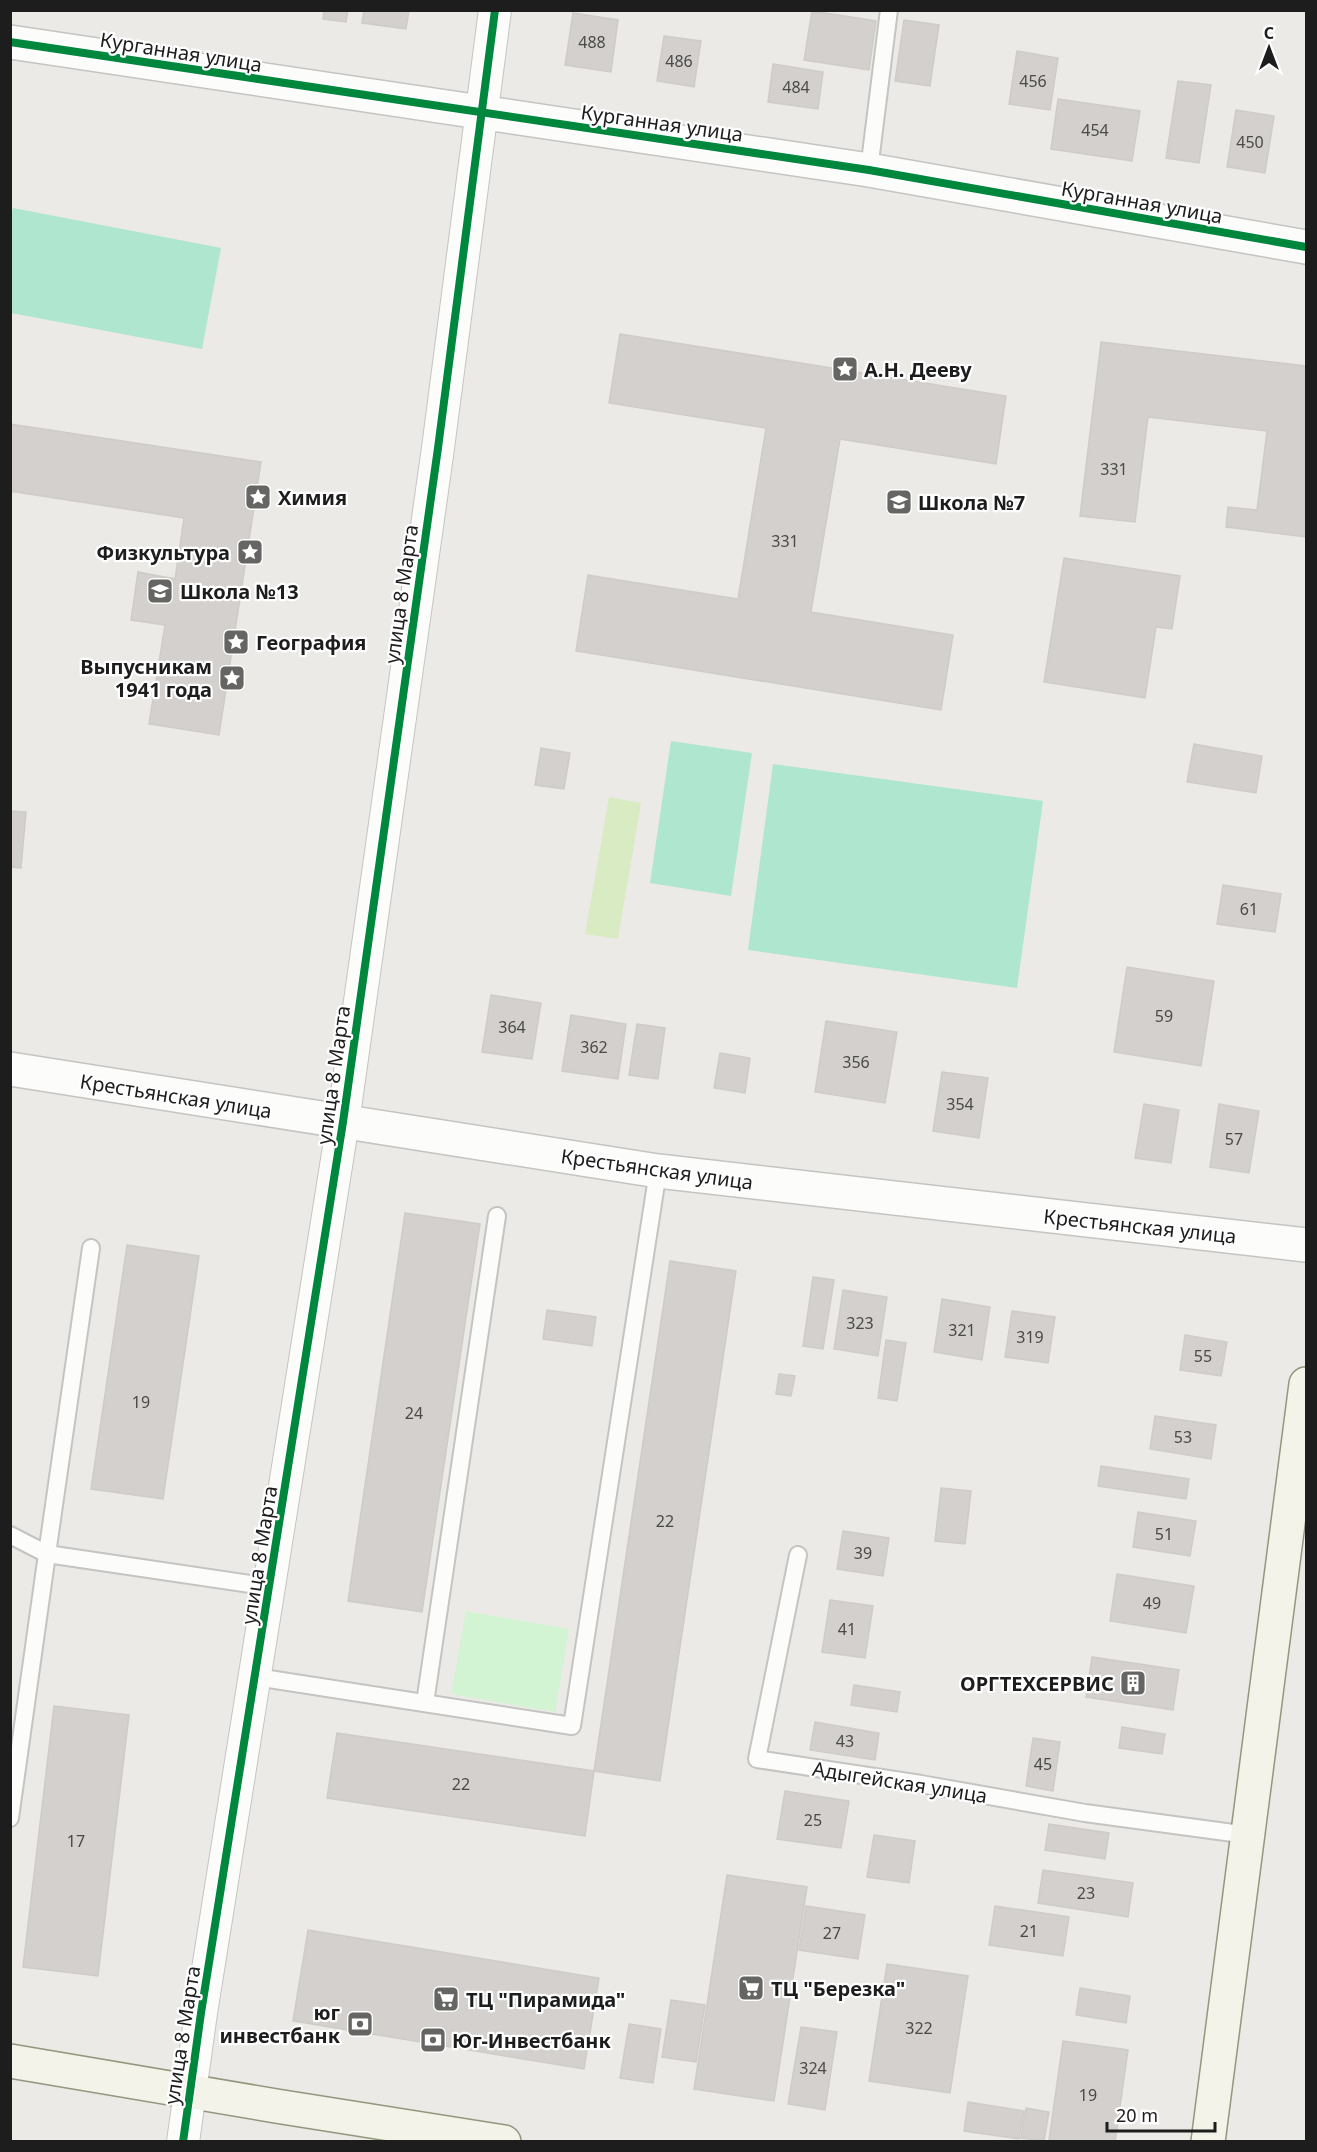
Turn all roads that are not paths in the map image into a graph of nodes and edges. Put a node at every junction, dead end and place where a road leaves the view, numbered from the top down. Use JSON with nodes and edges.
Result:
{"nodes":[{"id":1,"x":495,"y":10,"type":"edge"},
{"id":2,"x":889,"y":10,"type":"edge"},
{"id":3,"x":10,"y":42,"type":"edge"},
{"id":4,"x":481,"y":112,"type":"junction"},
{"id":5,"x":869,"y":171,"type":"junction"},
{"id":6,"x":1306,"y":248,"type":"edge"},
{"id":7,"x":10,"y":1069,"type":"edge"},
{"id":8,"x":343,"y":1122,"type":"junction"},
{"id":9,"x":658,"y":1171,"type":"junction"},
{"id":10,"x":497,"y":1216,"type":"dead end"},
{"id":11,"x":1306,"y":1245,"type":"edge"},
{"id":12,"x":91,"y":1248,"type":"dead end"},
{"id":13,"x":1306,"y":1384,"type":"edge"},
{"id":14,"x":10,"y":1535,"type":"edge"},
{"id":15,"x":47,"y":1554,"type":"junction"},
{"id":16,"x":798,"y":1555,"type":"dead end"},
{"id":17,"x":271,"y":1587,"type":"junction"},
{"id":18,"x":256,"y":1677,"type":"junction"},
{"id":19,"x":425,"y":1703,"type":"junction"},
{"id":20,"x":10,"y":1818,"type":"edge"},
{"id":21,"x":1248,"y":1835,"type":"junction"},
{"id":22,"x":10,"y":2061,"type":"edge"},
{"id":23,"x":190,"y":2091,"type":"junction"},
{"id":24,"x":183,"y":2142,"type":"edge"},
{"id":25,"x":504,"y":2142,"type":"edge"},
{"id":26,"x":1208,"y":2142,"type":"edge"}],
"edges":[{"from":1,"to":4,"type":"street","name":"улица 8 Марта"},
{"from":2,"to":5,"type":"lane"},
{"from":3,"to":4,"type":"street","name":"Курганная улица"},
{"from":4,"to":5,"type":"street","name":"Курганная улица"},
{"from":4,"to":8,"type":"street","name":"улица 8 Марта"},
{"from":5,"to":6,"type":"street","name":"Курганная улица"},
{"from":7,"to":8,"type":"street","name":"Крестьянская улица"},
{"from":8,"to":9,"type":"street","name":"Крестьянская улица"},
{"from":8,"to":17,"type":"street","name":"улица 8 Марта"},
{"from":9,"to":11,"type":"street","name":"Крестьянская улица"},
{"from":9,"to":19,"type":"lane"},
{"from":10,"to":19,"type":"lane"},
{"from":12,"to":15,"type":"lane"},
{"from":13,"to":21,"type":"main road"},
{"from":14,"to":15,"type":"lane"},
{"from":15,"to":17,"type":"lane"},
{"from":15,"to":20,"type":"lane"},
{"from":16,"to":21,"type":"lane","name":"Адыгейская улица"},
{"from":17,"to":18,"type":"street","name":"улица 8 Марта"},
{"from":18,"to":19,"type":"lane"},
{"from":18,"to":23,"type":"street","name":"улица 8 Марта"},
{"from":21,"to":26,"type":"main road"},
{"from":22,"to":23,"type":"main road"},
{"from":23,"to":24,"type":"street","name":"улица 8 Марта"},
{"from":23,"to":25,"type":"main road"}]}
